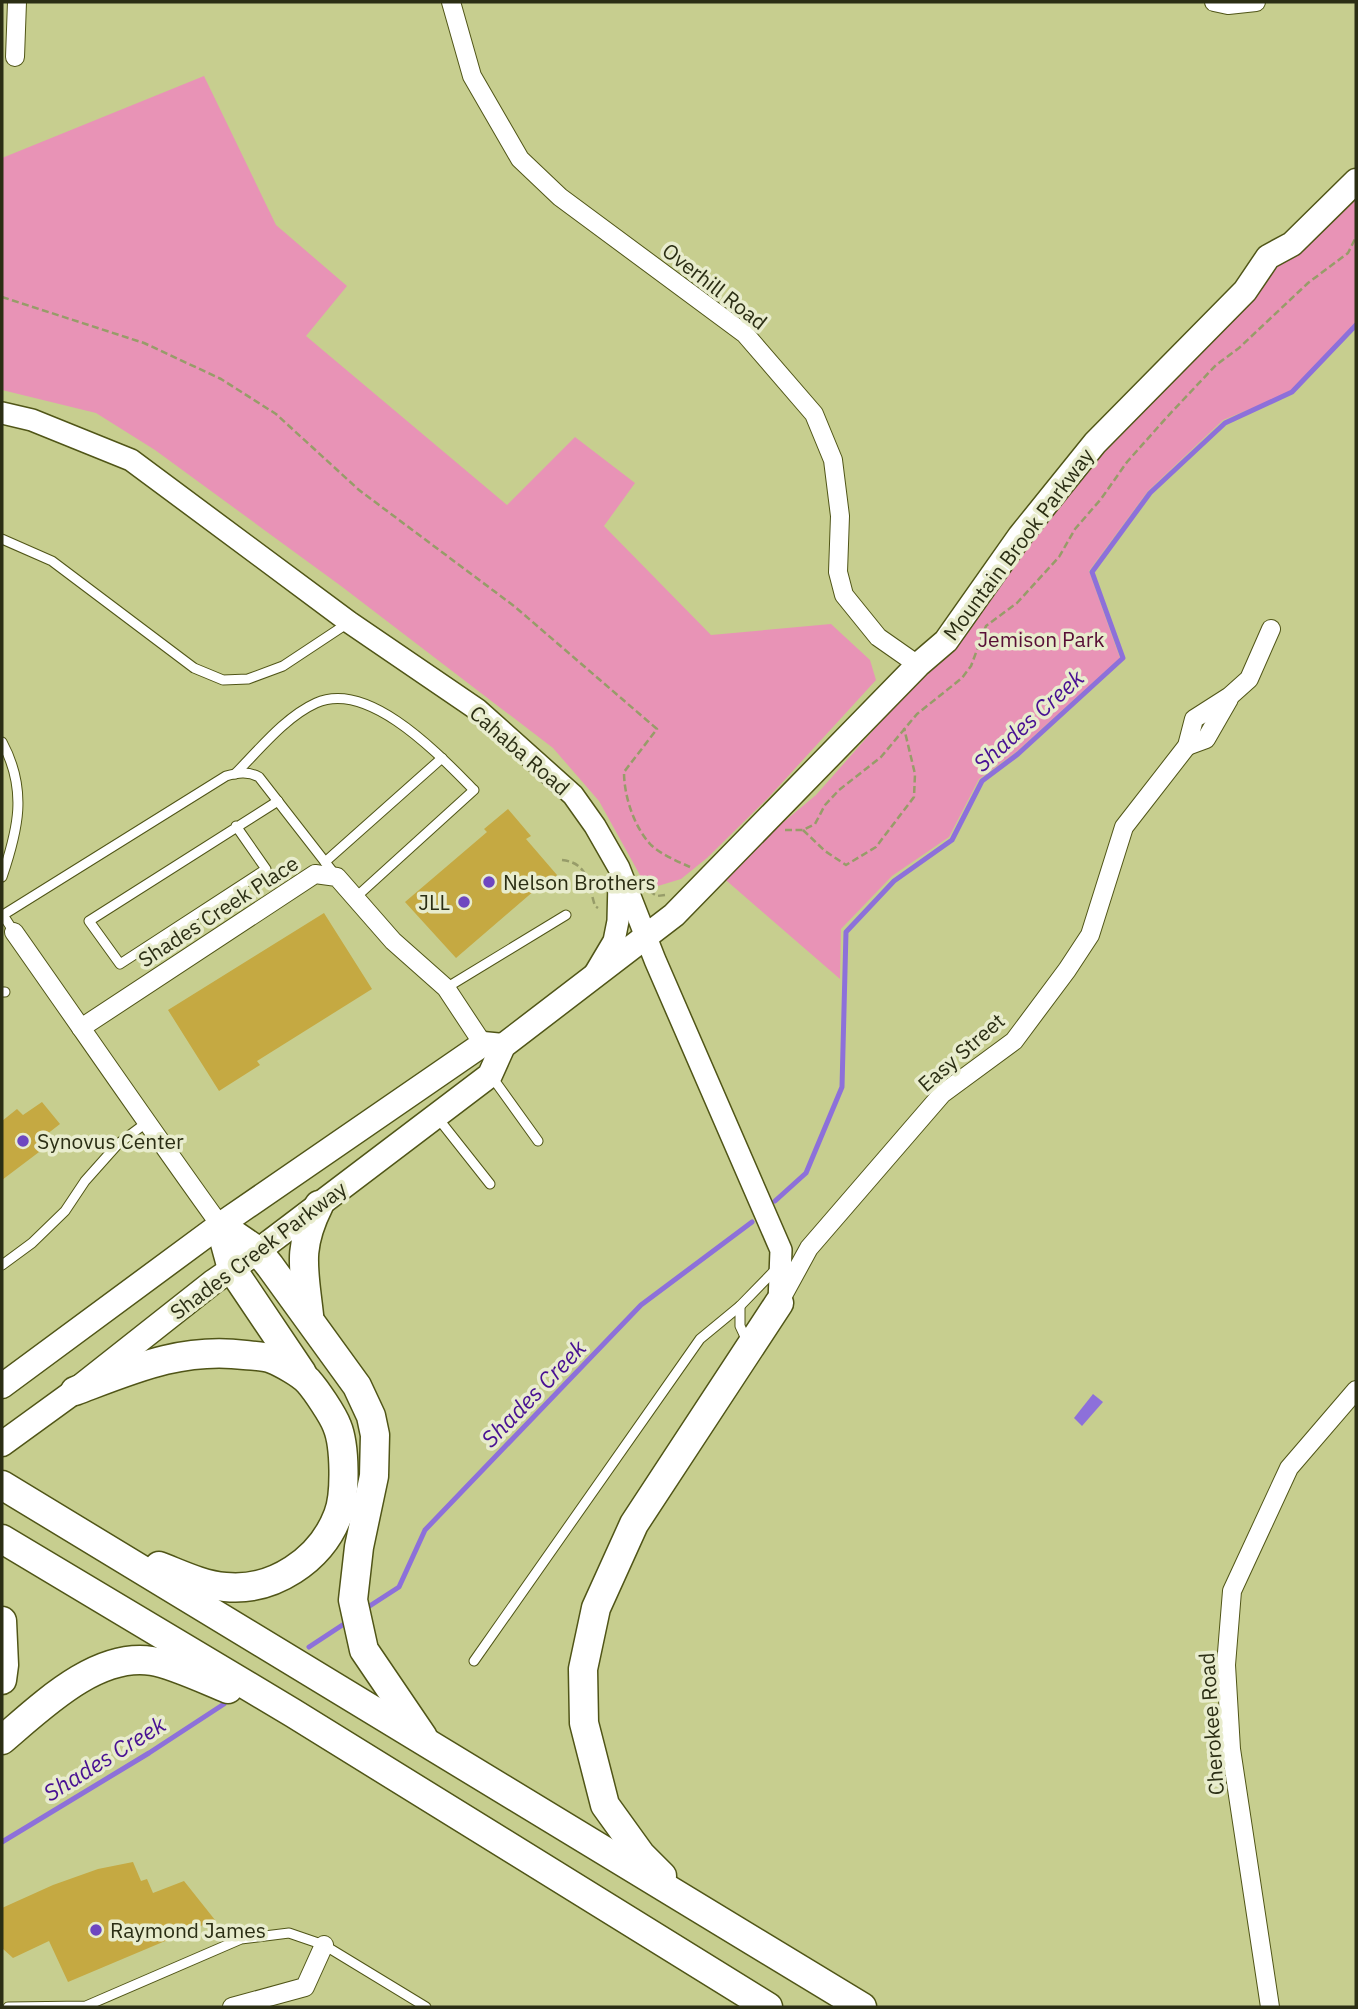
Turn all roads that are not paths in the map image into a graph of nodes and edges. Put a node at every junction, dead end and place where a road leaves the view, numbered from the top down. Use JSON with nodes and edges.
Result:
{"nodes":[{"id":1,"x":17,"y":2,"type":"edge"},
{"id":2,"x":451,"y":2,"type":"edge"},
{"id":3,"x":1214,"y":2,"type":"edge"},
{"id":4,"x":1256,"y":2,"type":"edge"},
{"id":5,"x":15,"y":57,"type":"dead end"},
{"id":6,"x":1356,"y":181,"type":"edge"},
{"id":7,"x":2,"y":413,"type":"edge"},
{"id":8,"x":2,"y":539,"type":"edge"},
{"id":9,"x":349,"y":622,"type":"junction"},
{"id":10,"x":1271,"y":629,"type":"dead end"},
{"id":11,"x":918,"y":665,"type":"junction"},
{"id":12,"x":2,"y":742,"type":"edge"},
{"id":13,"x":442,"y":758,"type":"junction"},
{"id":14,"x":235,"y":774,"type":"junction"},
{"id":15,"x":278,"y":801,"type":"junction"},
{"id":16,"x":236,"y":826,"type":"junction"},
{"id":17,"x":325,"y":862,"type":"junction"},
{"id":18,"x":619,"y":868,"type":"junction"},
{"id":19,"x":2,"y":877,"type":"edge"},
{"id":20,"x":337,"y":877,"type":"junction"},
{"id":21,"x":355,"y":898,"type":"junction"},
{"id":22,"x":2,"y":914,"type":"edge"},
{"id":23,"x":566,"y":915,"type":"dead end"},
{"id":24,"x":14,"y":932,"type":"joint"},
{"id":25,"x":646,"y":935,"type":"junction"},
{"id":26,"x":592,"y":978,"type":"junction"},
{"id":27,"x":446,"y":988,"type":"junction"},
{"id":28,"x":81,"y":1028,"type":"junction"},
{"id":29,"x":493,"y":1045,"type":"junction"},
{"id":30,"x":490,"y":1075,"type":"junction"},
{"id":31,"x":436,"y":1116,"type":"junction"},
{"id":32,"x":146,"y":1123,"type":"junction"},
{"id":33,"x":538,"y":1141,"type":"dead end"},
{"id":34,"x":490,"y":1184,"type":"dead end"},
{"id":35,"x":319,"y":1205,"type":"junction"},
{"id":36,"x":220,"y":1225,"type":"junction"},
{"id":37,"x":258,"y":1251,"type":"junction"},
{"id":38,"x":2,"y":1265,"type":"edge"},
{"id":39,"x":780,"y":1265,"type":"junction"},
{"id":40,"x":232,"y":1269,"type":"junction"},
{"id":41,"x":779,"y":1303,"type":"junction"},
{"id":42,"x":740,"y":1306,"type":"junction"},
{"id":43,"x":310,"y":1318,"type":"junction"},
{"id":44,"x":752,"y":1344,"type":"junction"},
{"id":45,"x":307,"y":1380,"type":"junction"},
{"id":46,"x":2,"y":1386,"type":"edge"},
{"id":47,"x":1356,"y":1390,"type":"edge"},
{"id":48,"x":75,"y":1391,"type":"junction"},
{"id":49,"x":2,"y":1444,"type":"edge"},
{"id":50,"x":2,"y":1485,"type":"edge"},
{"id":51,"x":2,"y":1539,"type":"edge"},
{"id":52,"x":98,"y":1543,"type":"junction"},
{"id":53,"x":2,"y":1621,"type":"edge"},
{"id":54,"x":474,"y":1661,"type":"dead end"},
{"id":55,"x":3,"y":1672,"type":"edge"},
{"id":56,"x":293,"y":1713,"type":"junction"},
{"id":57,"x":2,"y":1740,"type":"edge"},
{"id":58,"x":428,"y":1745,"type":"junction"},
{"id":59,"x":700,"y":1911,"type":"junction"},
{"id":60,"x":324,"y":1945,"type":"junction"},
{"id":61,"x":707,"y":1970,"type":"junction"},
{"id":62,"x":8,"y":2007,"type":"edge"},
{"id":63,"x":232,"y":2007,"type":"edge"},
{"id":64,"x":426,"y":2007,"type":"edge"},
{"id":65,"x":734,"y":2007,"type":"edge"},
{"id":66,"x":768,"y":2007,"type":"edge"},
{"id":67,"x":862,"y":2007,"type":"edge"},
{"id":68,"x":1270,"y":2007,"type":"edge"}],
"edges":[{"from":1,"to":5,"type":"street"},
{"from":2,"to":11,"type":"street","name":"Overhill Road"},
{"from":3,"to":4,"type":"street"},
{"from":6,"to":11,"type":"main road","name":"Mountain Brook Parkway"},
{"from":7,"to":9,"type":"street","name":"Cahaba Road"},
{"from":8,"to":9,"type":"lane"},
{"from":9,"to":18,"type":"street","name":"Cahaba Road"},
{"from":10,"to":41,"type":"street","name":"Easy Street"},
{"from":11,"to":25,"type":"main road","name":"Mountain Brook Parkway"},
{"from":12,"to":19,"type":"lane"},
{"from":13,"to":14,"type":"lane"},
{"from":13,"to":17,"type":"lane"},
{"from":13,"to":21,"type":"lane"},
{"from":14,"to":15,"type":"lane"},
{"from":14,"to":22,"type":"lane"},
{"from":15,"to":16,"type":"lane"},
{"from":15,"to":17,"type":"lane"},
{"from":16,"to":16,"type":"lane"},
{"from":17,"to":20,"type":"lane"},
{"from":18,"to":25,"type":"street","name":"Cahaba Road"},
{"from":18,"to":26,"type":"street"},
{"from":20,"to":21,"type":"street"},
{"from":20,"to":28,"type":"street","name":"Shades Creek Place"},
{"from":21,"to":27,"type":"street"},
{"from":22,"to":24,"type":"lane"},
{"from":23,"to":27,"type":"lane"},
{"from":24,"to":28,"type":"street"},
{"from":25,"to":26,"type":"main road","name":"Shades Creek Parkway"},
{"from":25,"to":39,"type":"street","name":"Cahaba Road"},
{"from":26,"to":29,"type":"main road","name":"Shades Creek Parkway"},
{"from":27,"to":29,"type":"street"},
{"from":28,"to":32,"type":"street"},
{"from":29,"to":30,"type":"main road","name":"Shades Creek Parkway"},
{"from":29,"to":36,"type":"main road","name":"Shades Creek Parkway"},
{"from":30,"to":31,"type":"main road","name":"Shades Creek Parkway"},
{"from":30,"to":33,"type":"lane"},
{"from":31,"to":34,"type":"lane"},
{"from":31,"to":35,"type":"main road","name":"Shades Creek Parkway"},
{"from":32,"to":36,"type":"street"},
{"from":32,"to":38,"type":"lane"},
{"from":35,"to":37,"type":"main road","name":"Shades Creek Parkway"},
{"from":35,"to":43,"type":"highway"},
{"from":36,"to":37,"type":"highway"},
{"from":36,"to":40,"type":"highway"},
{"from":36,"to":46,"type":"main road","name":"Shades Creek Parkway"},
{"from":37,"to":40,"type":"main road","name":"Shades Creek Parkway"},
{"from":37,"to":43,"type":"highway"},
{"from":39,"to":41,"type":"street","name":"Cahaba Road"},
{"from":39,"to":42,"type":"lane"},
{"from":40,"to":45,"type":"highway"},
{"from":40,"to":48,"type":"main road","name":"Shades Creek Parkway"},
{"from":41,"to":44,"type":"highway"},
{"from":42,"to":44,"type":"lane"},
{"from":42,"to":54,"type":"lane"},
{"from":43,"to":58,"type":"highway"},
{"from":44,"to":59,"type":"highway"},
{"from":45,"to":48,"type":"highway"},
{"from":45,"to":52,"type":"highway"},
{"from":47,"to":68,"type":"street","name":"Cherokee Road"},
{"from":48,"to":49,"type":"main road","name":"Shades Creek Parkway"},
{"from":50,"to":52,"type":"highway"},
{"from":51,"to":56,"type":"highway"},
{"from":52,"to":58,"type":"highway"},
{"from":53,"to":55,"type":"highway"},
{"from":56,"to":57,"type":"highway"},
{"from":56,"to":61,"type":"highway"},
{"from":58,"to":59,"type":"highway"},
{"from":59,"to":67,"type":"highway"},
{"from":60,"to":62,"type":"lane"},
{"from":60,"to":63,"type":"street"},
{"from":60,"to":64,"type":"lane"},
{"from":61,"to":65,"type":"highway"},
{"from":61,"to":66,"type":"highway"}]}
